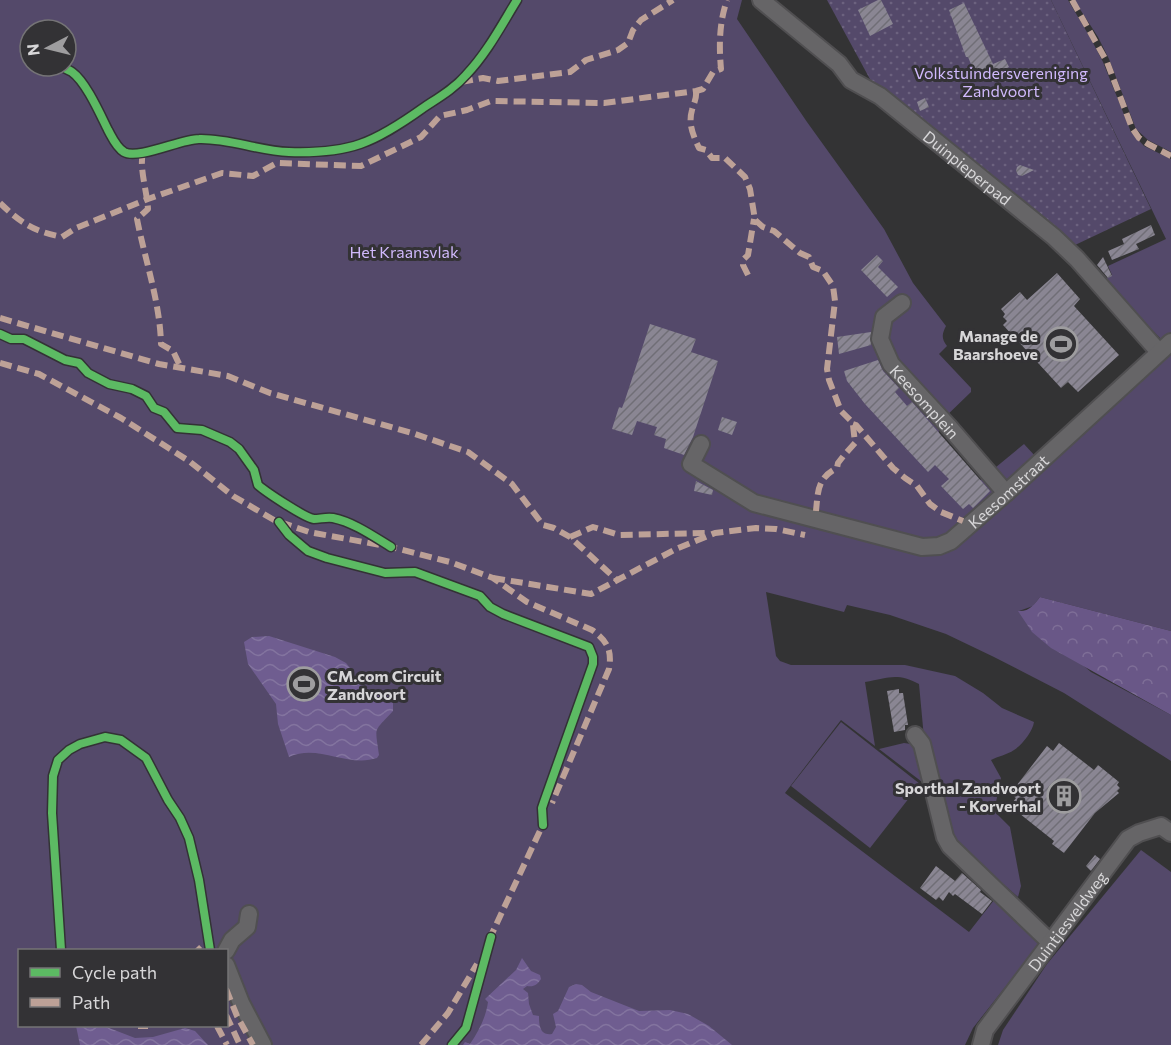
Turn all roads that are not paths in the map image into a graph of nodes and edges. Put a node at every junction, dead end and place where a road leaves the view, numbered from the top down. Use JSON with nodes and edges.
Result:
{"nodes":[{"id":1,"x":761,"y":0,"type":"edge"},
{"id":2,"x":902,"y":303,"type":"dead end"},
{"id":3,"x":1165,"y":347,"type":"edge"},
{"id":4,"x":701,"y":444,"type":"dead end"},
{"id":5,"x":1006,"y":494,"type":"junction"},
{"id":6,"x":915,"y":735,"type":"dead end"},
{"id":7,"x":1171,"y":833,"type":"edge"},
{"id":8,"x":249,"y":914,"type":"dead end"},
{"id":9,"x":243,"y":932,"type":"junction"},
{"id":10,"x":258,"y":939,"type":"dead end"},
{"id":11,"x":1050,"y":942,"type":"junction"},
{"id":12,"x":227,"y":949,"type":"edge"},
{"id":13,"x":228,"y":970,"type":"edge"},
{"id":14,"x":263,"y":1045,"type":"edge"},
{"id":15,"x":981,"y":1045,"type":"edge"}],
"edges":[{"from":1,"to":3,"type":"street","name":"Duinpieperpad"},
{"from":2,"to":5,"type":"street","name":"Keesomplein"},
{"from":3,"to":5,"type":"street","name":"Keesomstraat"},
{"from":4,"to":5,"type":"street","name":"Keesomstraat"},
{"from":6,"to":11,"type":"street"},
{"from":7,"to":11,"type":"street","name":"Duintjesveldweg"},
{"from":8,"to":9,"type":"street"},
{"from":9,"to":10,"type":"street"},
{"from":9,"to":12,"type":"street"},
{"from":11,"to":15,"type":"street","name":"Duintjesveldweg"},
{"from":13,"to":14,"type":"street"}]}
